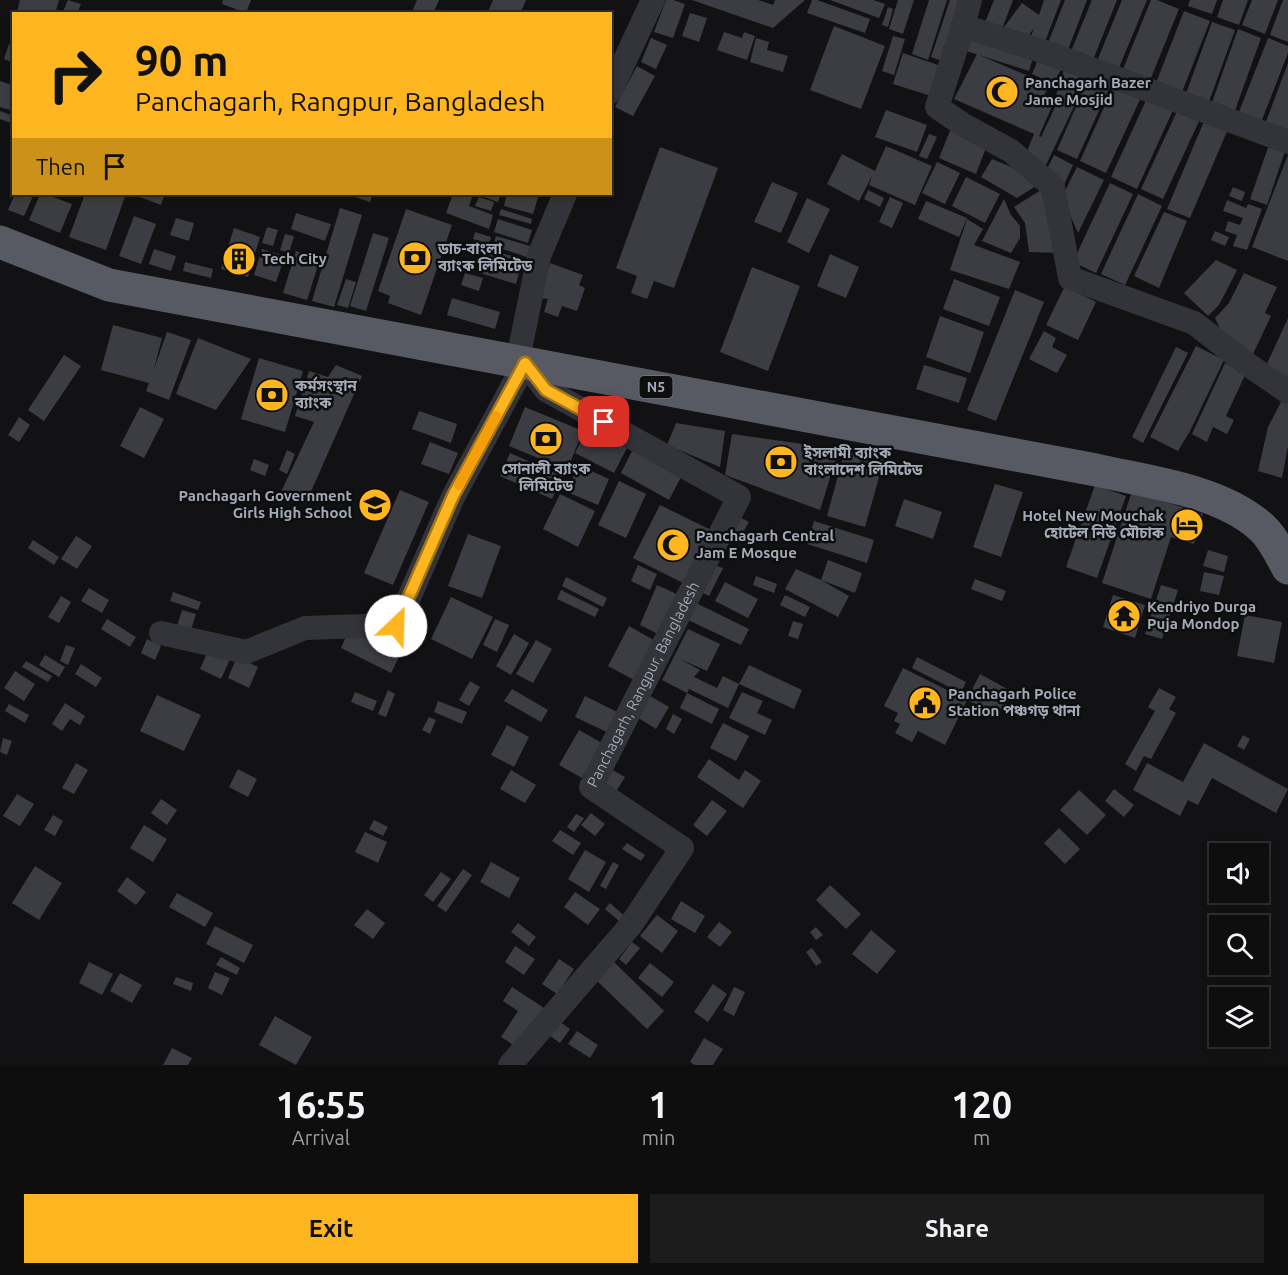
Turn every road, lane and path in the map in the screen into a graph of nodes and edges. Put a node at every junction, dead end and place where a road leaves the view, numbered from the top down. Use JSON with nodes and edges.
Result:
{"nodes":[{"id":1,"x":653,"y":0,"type":"edge"},
{"id":2,"x":970,"y":0,"type":"edge"},
{"id":3,"x":963,"y":26,"type":"junction"},
{"id":4,"x":612,"y":88,"type":"edge"},
{"id":5,"x":1288,"y":142,"type":"edge"},
{"id":6,"x":565,"y":195,"type":"edge"},
{"id":7,"x":0,"y":242,"type":"edge"},
{"id":8,"x":525,"y":363,"type":"junction"},
{"id":9,"x":1288,"y":392,"type":"edge"},
{"id":10,"x":1288,"y":568,"type":"edge"},
{"id":11,"x":161,"y":633,"type":"dead end"},
{"id":12,"x":510,"y":1065,"type":"edge"}],
"edges":[{"from":1,"to":4,"type":"street"},
{"from":2,"to":3,"type":"street"},
{"from":3,"to":5,"type":"street"},
{"from":3,"to":9,"type":"street"},
{"from":6,"to":8,"type":"street"},
{"from":7,"to":8,"type":"highway","number":"N5"},
{"from":8,"to":10,"type":"highway","number":"N5"},
{"from":8,"to":11,"type":"street"},
{"from":8,"to":12,"type":"street","name":"Panchagarh, Rangpur, Bangladesh"}]}
